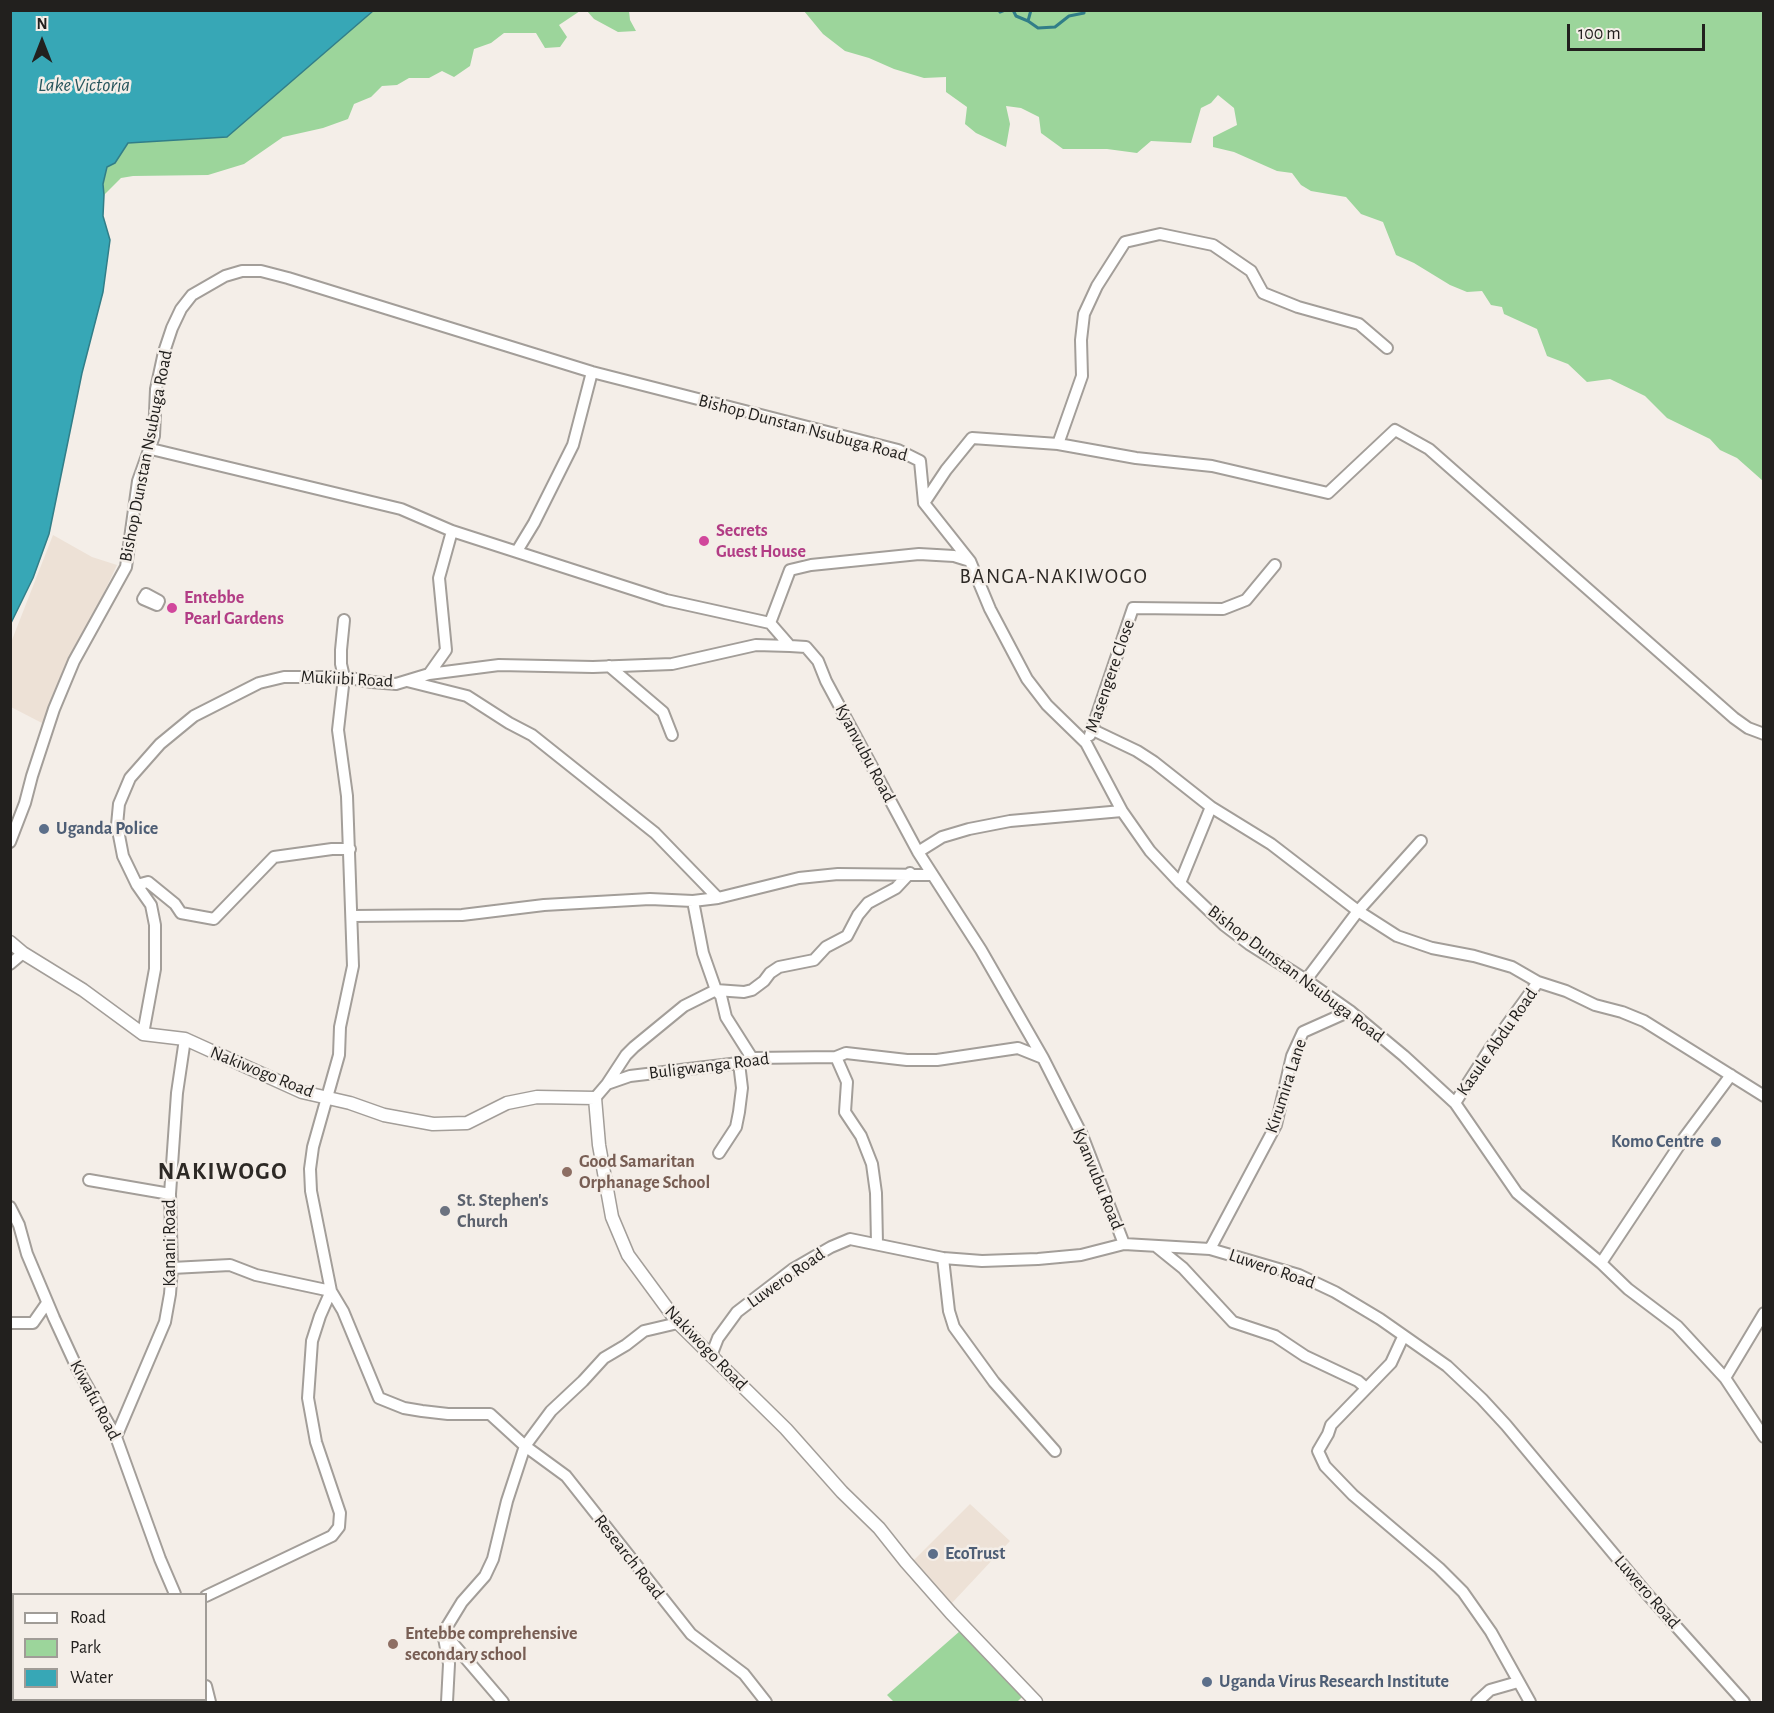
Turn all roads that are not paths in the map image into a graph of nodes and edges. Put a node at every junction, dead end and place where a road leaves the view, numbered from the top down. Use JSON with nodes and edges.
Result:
{"nodes":[{"id":1,"x":1387,"y":348,"type":"dead end"},
{"id":2,"x":592,"y":372,"type":"junction"},
{"id":3,"x":1058,"y":444,"type":"junction"},
{"id":4,"x":151,"y":449,"type":"junction"},
{"id":5,"x":924,"y":503,"type":"junction"},
{"id":6,"x":452,"y":531,"type":"junction"},
{"id":7,"x":518,"y":551,"type":"junction"},
{"id":8,"x":970,"y":561,"type":"junction"},
{"id":9,"x":1275,"y":565,"type":"dead end"},
{"id":10,"x":344,"y":620,"type":"dead end"},
{"id":11,"x":770,"y":623,"type":"junction"},
{"id":12,"x":790,"y":646,"type":"junction"},
{"id":13,"x":609,"y":666,"type":"junction"},
{"id":14,"x":429,"y":674,"type":"junction"},
{"id":15,"x":344,"y":677,"type":"junction"},
{"id":16,"x":407,"y":681,"type":"junction"},
{"id":17,"x":1092,"y":730,"type":"junction"},
{"id":18,"x":1764,"y":734,"type":"edge"},
{"id":19,"x":672,"y":735,"type":"dead end"},
{"id":20,"x":1086,"y":743,"type":"junction"},
{"id":21,"x":1211,"y":807,"type":"junction"},
{"id":22,"x":1122,"y":811,"type":"junction"},
{"id":23,"x":1421,"y":841,"type":"dead end"},
{"id":24,"x":10,"y":842,"type":"edge"},
{"id":25,"x":350,"y":849,"type":"junction"},
{"id":26,"x":918,"y":852,"type":"junction"},
{"id":27,"x":910,"y":873,"type":"junction"},
{"id":28,"x":932,"y":874,"type":"junction"},
{"id":29,"x":1180,"y":883,"type":"junction"},
{"id":30,"x":137,"y":885,"type":"junction"},
{"id":31,"x":718,"y":898,"type":"junction"},
{"id":32,"x":693,"y":901,"type":"junction"},
{"id":33,"x":1358,"y":911,"type":"junction"},
{"id":34,"x":352,"y":916,"type":"junction"},
{"id":35,"x":10,"y":942,"type":"edge"},
{"id":36,"x":23,"y":953,"type":"junction"},
{"id":37,"x":10,"y":964,"type":"edge"},
{"id":38,"x":1306,"y":980,"type":"junction"},
{"id":39,"x":1538,"y":982,"type":"junction"},
{"id":40,"x":716,"y":990,"type":"junction"},
{"id":41,"x":1350,"y":1011,"type":"junction"},
{"id":42,"x":143,"y":1034,"type":"junction"},
{"id":43,"x":185,"y":1040,"type":"junction"},
{"id":44,"x":836,"y":1057,"type":"junction"},
{"id":45,"x":752,"y":1058,"type":"junction"},
{"id":46,"x":1043,"y":1058,"type":"junction"},
{"id":47,"x":739,"y":1063,"type":"junction"},
{"id":48,"x":1731,"y":1075,"type":"junction"},
{"id":49,"x":607,"y":1084,"type":"junction"},
{"id":50,"x":1764,"y":1096,"type":"edge"},
{"id":51,"x":328,"y":1098,"type":"junction"},
{"id":52,"x":595,"y":1098,"type":"junction"},
{"id":53,"x":1455,"y":1103,"type":"junction"},
{"id":54,"x":719,"y":1153,"type":"dead end"},
{"id":55,"x":89,"y":1180,"type":"dead end"},
{"id":56,"x":170,"y":1194,"type":"junction"},
{"id":57,"x":10,"y":1207,"type":"edge"},
{"id":58,"x":877,"y":1244,"type":"junction"},
{"id":59,"x":1124,"y":1244,"type":"junction"},
{"id":60,"x":1157,"y":1247,"type":"junction"},
{"id":61,"x":1210,"y":1249,"type":"junction"},
{"id":62,"x":943,"y":1258,"type":"junction"},
{"id":63,"x":1601,"y":1263,"type":"junction"},
{"id":64,"x":172,"y":1268,"type":"junction"},
{"id":65,"x":331,"y":1291,"type":"junction"},
{"id":66,"x":47,"y":1303,"type":"junction"},
{"id":67,"x":1764,"y":1313,"type":"edge"},
{"id":68,"x":10,"y":1323,"type":"edge"},
{"id":69,"x":678,"y":1323,"type":"junction"},
{"id":70,"x":1403,"y":1337,"type":"junction"},
{"id":71,"x":711,"y":1356,"type":"junction"},
{"id":72,"x":1725,"y":1378,"type":"junction"},
{"id":73,"x":1366,"y":1388,"type":"junction"},
{"id":74,"x":116,"y":1437,"type":"junction"},
{"id":75,"x":1764,"y":1437,"type":"edge"},
{"id":76,"x":525,"y":1446,"type":"junction"},
{"id":77,"x":1055,"y":1451,"type":"dead end"},
{"id":78,"x":176,"y":1593,"type":"edge"},
{"id":79,"x":207,"y":1596,"type":"edge"},
{"id":80,"x":443,"y":1633,"type":"junction"},
{"id":81,"x":1518,"y":1682,"type":"junction"},
{"id":82,"x":447,"y":1702,"type":"edge"},
{"id":83,"x":503,"y":1702,"type":"edge"},
{"id":84,"x":766,"y":1702,"type":"edge"},
{"id":85,"x":1036,"y":1702,"type":"edge"},
{"id":86,"x":1477,"y":1702,"type":"edge"},
{"id":87,"x":1530,"y":1702,"type":"edge"},
{"id":88,"x":1744,"y":1702,"type":"edge"}],
"edges":[{"from":1,"to":3,"type":"street"},
{"from":2,"to":4,"type":"street","name":"Bishop Dunstan Nsubuga Road"},
{"from":2,"to":5,"type":"street","name":"Bishop Dunstan Nsubuga Road"},
{"from":2,"to":7,"type":"street"},
{"from":3,"to":5,"type":"street"},
{"from":3,"to":18,"type":"street"},
{"from":4,"to":6,"type":"street"},
{"from":4,"to":24,"type":"street","name":"Bishop Dunstan Nsubuga Road"},
{"from":5,"to":8,"type":"street","name":"Bishop Dunstan Nsubuga Road"},
{"from":6,"to":7,"type":"street"},
{"from":6,"to":14,"type":"street"},
{"from":7,"to":11,"type":"street"},
{"from":8,"to":11,"type":"street"},
{"from":8,"to":20,"type":"street","name":"Bishop Dunstan Nsubuga Road"},
{"from":9,"to":17,"type":"street","name":"Masengere Close"},
{"from":10,"to":15,"type":"street"},
{"from":11,"to":12,"type":"street","name":"Kyanvubu Road"},
{"from":12,"to":13,"type":"street","name":"Mukiibi Road"},
{"from":12,"to":26,"type":"street","name":"Kyanvubu Road"},
{"from":13,"to":14,"type":"street","name":"Mukiibi Road"},
{"from":13,"to":19,"type":"street"},
{"from":14,"to":16,"type":"street","name":"Mukiibi Road"},
{"from":15,"to":16,"type":"street","name":"Mukiibi Road"},
{"from":15,"to":25,"type":"street"},
{"from":15,"to":30,"type":"street","name":"Mukiibi Road"},
{"from":16,"to":31,"type":"street"},
{"from":17,"to":20,"type":"street","name":"Masengere Close"},
{"from":17,"to":21,"type":"street"},
{"from":20,"to":22,"type":"street","name":"Bishop Dunstan Nsubuga Road"},
{"from":21,"to":29,"type":"street"},
{"from":21,"to":33,"type":"street"},
{"from":22,"to":26,"type":"street"},
{"from":22,"to":29,"type":"street","name":"Bishop Dunstan Nsubuga Road"},
{"from":23,"to":33,"type":"street"},
{"from":25,"to":30,"type":"street"},
{"from":25,"to":34,"type":"street"},
{"from":26,"to":28,"type":"street","name":"Kyanvubu Road"},
{"from":27,"to":28,"type":"street"},
{"from":27,"to":31,"type":"street"},
{"from":27,"to":40,"type":"street"},
{"from":28,"to":46,"type":"street","name":"Kyanvubu Road"},
{"from":29,"to":38,"type":"street","name":"Bishop Dunstan Nsubuga Road"},
{"from":30,"to":42,"type":"street","name":"Mukiibi Road"},
{"from":31,"to":32,"type":"street"},
{"from":32,"to":34,"type":"street"},
{"from":32,"to":40,"type":"street"},
{"from":33,"to":38,"type":"street"},
{"from":33,"to":39,"type":"street"},
{"from":34,"to":51,"type":"street"},
{"from":35,"to":36,"type":"street","name":"Nakiwogo Road"},
{"from":36,"to":37,"type":"street"},
{"from":36,"to":42,"type":"street","name":"Nakiwogo Road"},
{"from":38,"to":41,"type":"street","name":"Bishop Dunstan Nsubuga Road"},
{"from":39,"to":48,"type":"street"},
{"from":39,"to":53,"type":"street","name":"Kasule Abdu Road"},
{"from":40,"to":45,"type":"street"},
{"from":40,"to":49,"type":"street"},
{"from":41,"to":53,"type":"street","name":"Bishop Dunstan Nsubuga Road"},
{"from":41,"to":61,"type":"street","name":"Kirumira Lane"},
{"from":42,"to":43,"type":"street","name":"Nakiwogo Road"},
{"from":43,"to":51,"type":"street","name":"Nakiwogo Road"},
{"from":43,"to":56,"type":"street","name":"Kanani Road"},
{"from":44,"to":45,"type":"street","name":"Buligwanga Road"},
{"from":44,"to":46,"type":"street","name":"Buligwanga Road"},
{"from":44,"to":58,"type":"street"},
{"from":45,"to":47,"type":"street","name":"Buligwanga Road"},
{"from":46,"to":59,"type":"street","name":"Kyanvubu Road"},
{"from":47,"to":49,"type":"street","name":"Buligwanga Road"},
{"from":47,"to":54,"type":"street"},
{"from":48,"to":50,"type":"street"},
{"from":48,"to":63,"type":"street"},
{"from":49,"to":52,"type":"street"},
{"from":51,"to":52,"type":"street","name":"Nakiwogo Road"},
{"from":51,"to":65,"type":"street"},
{"from":52,"to":69,"type":"street","name":"Nakiwogo Road"},
{"from":53,"to":63,"type":"street","name":"Bishop Dunstan Nsubuga Road"},
{"from":55,"to":56,"type":"street"},
{"from":56,"to":64,"type":"street","name":"Kanani Road"},
{"from":57,"to":66,"type":"street","name":"Kiwafu Road"},
{"from":58,"to":62,"type":"street","name":"Luwero Road"},
{"from":58,"to":71,"type":"street","name":"Luwero Road"},
{"from":59,"to":60,"type":"street","name":"Luwero Road"},
{"from":59,"to":62,"type":"street","name":"Luwero Road"},
{"from":60,"to":61,"type":"street","name":"Luwero Road"},
{"from":60,"to":73,"type":"street"},
{"from":61,"to":70,"type":"street","name":"Luwero Road"},
{"from":62,"to":77,"type":"street"},
{"from":63,"to":72,"type":"street","name":"Bishop Dunstan Nsubuga Road"},
{"from":64,"to":65,"type":"street"},
{"from":64,"to":74,"type":"street","name":"Kanani Road"},
{"from":65,"to":76,"type":"street","name":"Research Road"},
{"from":65,"to":79,"type":"street"},
{"from":66,"to":68,"type":"street"},
{"from":66,"to":74,"type":"street","name":"Kiwafu Road"},
{"from":67,"to":72,"type":"street"},
{"from":69,"to":71,"type":"street","name":"Nakiwogo Road"},
{"from":69,"to":76,"type":"street"},
{"from":70,"to":73,"type":"street"},
{"from":70,"to":88,"type":"street","name":"Luwero Road"},
{"from":71,"to":85,"type":"street","name":"Nakiwogo Road"},
{"from":72,"to":75,"type":"street","name":"Bishop Dunstan Nsubuga Road"},
{"from":73,"to":81,"type":"street"},
{"from":74,"to":78,"type":"street","name":"Kiwafu Road"},
{"from":76,"to":80,"type":"street"},
{"from":76,"to":84,"type":"street","name":"Research Road"},
{"from":80,"to":82,"type":"street"},
{"from":80,"to":83,"type":"street"},
{"from":81,"to":86,"type":"street"},
{"from":81,"to":87,"type":"street"}]}
